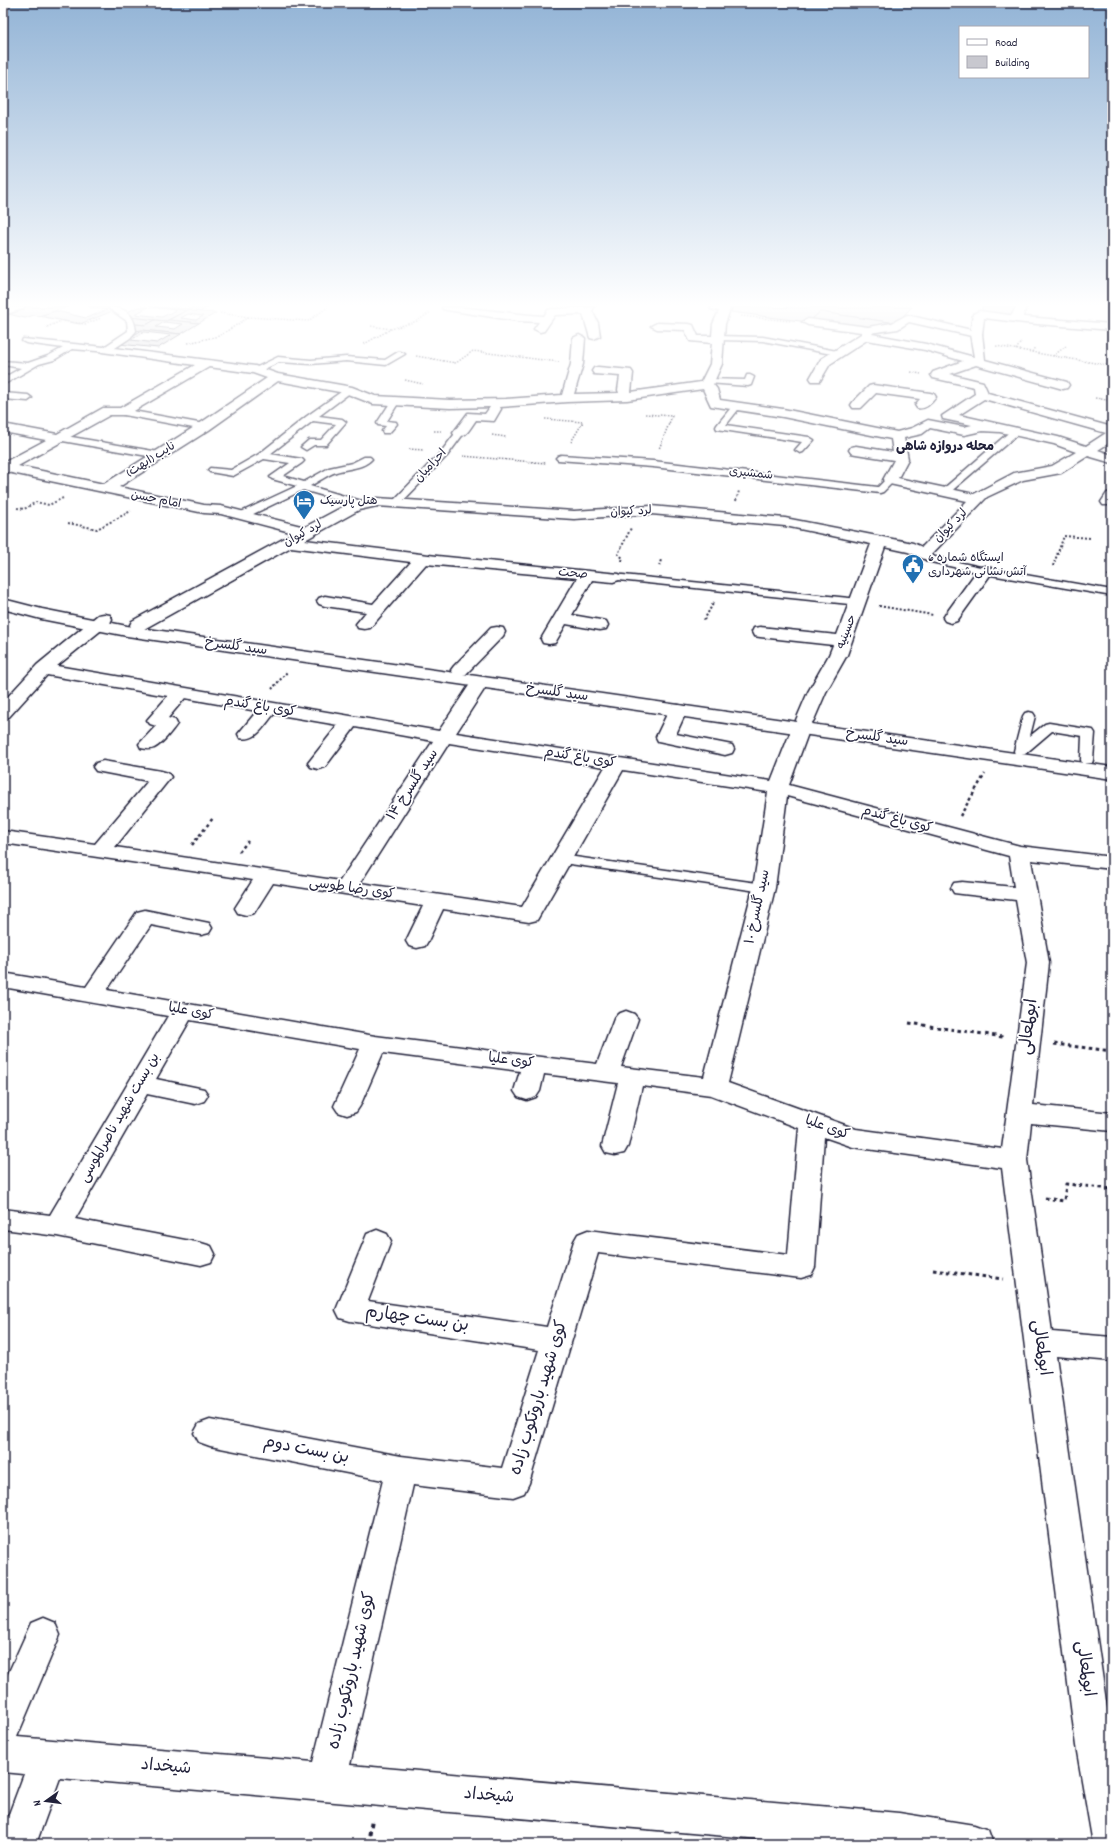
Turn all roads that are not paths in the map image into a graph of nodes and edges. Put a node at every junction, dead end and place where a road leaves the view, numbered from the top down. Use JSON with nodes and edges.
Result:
{"nodes":[{"id":1,"x":155,"y":393,"type":"edge"},
{"id":2,"x":254,"y":393,"type":"edge"},
{"id":3,"x":344,"y":393,"type":"edge"},
{"id":4,"x":356,"y":393,"type":"edge"},
{"id":5,"x":570,"y":393,"type":"edge"},
{"id":6,"x":626,"y":393,"type":"edge"},
{"id":7,"x":644,"y":393,"type":"edge"},
{"id":8,"x":712,"y":393,"type":"edge"},
{"id":9,"x":864,"y":393,"type":"edge"},
{"id":10,"x":909,"y":393,"type":"edge"},
{"id":11,"x":982,"y":395,"type":"joint"},
{"id":12,"x":3,"y":396,"type":"edge"},
{"id":13,"x":627,"y":396,"type":"junction"},
{"id":14,"x":28,"y":398,"type":"dead end"},
{"id":15,"x":568,"y":398,"type":"junction"},
{"id":16,"x":494,"y":400,"type":"junction"},
{"id":17,"x":395,"y":402,"type":"junction"},
{"id":18,"x":857,"y":405,"type":"dead end"},
{"id":19,"x":737,"y":406,"type":"junction"},
{"id":20,"x":122,"y":412,"type":"junction"},
{"id":21,"x":955,"y":412,"type":"junction"},
{"id":22,"x":310,"y":418,"type":"junction"},
{"id":23,"x":204,"y":427,"type":"junction"},
{"id":24,"x":3,"y":428,"type":"edge"},
{"id":25,"x":1002,"y":428,"type":"junction"},
{"id":26,"x":386,"y":431,"type":"dead end"},
{"id":27,"x":1112,"y":431,"type":"edge"},
{"id":28,"x":1016,"y":432,"type":"junction"},
{"id":29,"x":460,"y":433,"type":"joint"},
{"id":30,"x":1112,"y":435,"type":"edge"},
{"id":31,"x":897,"y":436,"type":"junction"},
{"id":32,"x":60,"y":438,"type":"junction"},
{"id":33,"x":306,"y":447,"type":"dead end"},
{"id":34,"x":800,"y":450,"type":"dead end"},
{"id":35,"x":856,"y":450,"type":"dead end"},
{"id":36,"x":1087,"y":450,"type":"junction"},
{"id":37,"x":159,"y":455,"type":"junction"},
{"id":38,"x":262,"y":456,"type":"junction"},
{"id":39,"x":900,"y":456,"type":"junction"},
{"id":40,"x":561,"y":458,"type":"road end"},
{"id":41,"x":367,"y":459,"type":"dead end"},
{"id":42,"x":1112,"y":459,"type":"edge"},
{"id":43,"x":4,"y":468,"type":"edge"},
{"id":44,"x":213,"y":470,"type":"dead end"},
{"id":45,"x":890,"y":480,"type":"junction"},
{"id":46,"x":304,"y":486,"type":"junction"},
{"id":47,"x":99,"y":488,"type":"junction"},
{"id":48,"x":945,"y":492,"type":"junction"},
{"id":49,"x":978,"y":499,"type":"junction"},
{"id":50,"x":396,"y":503,"type":"junction"},
{"id":51,"x":362,"y":504,"type":"junction"},
{"id":52,"x":243,"y":515,"type":"junction"},
{"id":53,"x":307,"y":532,"type":"junction"},
{"id":54,"x":880,"y":541,"type":"junction"},
{"id":55,"x":288,"y":542,"type":"junction"},
{"id":56,"x":924,"y":554,"type":"junction"},
{"id":57,"x":422,"y":559,"type":"junction"},
{"id":58,"x":986,"y":571,"type":"junction"},
{"id":59,"x":587,"y":575,"type":"junction"},
{"id":60,"x":613,"y":578,"type":"joint"},
{"id":61,"x":1112,"y":593,"type":"edge"},
{"id":62,"x":3,"y":595,"type":"edge"},
{"id":63,"x":325,"y":601,"type":"dead end"},
{"id":64,"x":858,"y":602,"type":"junction"},
{"id":65,"x":3,"y":604,"type":"edge"},
{"id":66,"x":377,"y":609,"type":"junction"},
{"id":67,"x":561,"y":618,"type":"junction"},
{"id":68,"x":951,"y":618,"type":"road end"},
{"id":69,"x":100,"y":622,"type":"junction"},
{"id":70,"x":364,"y":624,"type":"dead end"},
{"id":71,"x":600,"y":625,"type":"dead end"},
{"id":72,"x":132,"y":628,"type":"junction"},
{"id":73,"x":497,"y":632,"type":"dead end"},
{"id":74,"x":760,"y":632,"type":"dead end"},
{"id":75,"x":549,"y":639,"type":"dead end"},
{"id":76,"x":844,"y":641,"type":"junction"},
{"id":77,"x":43,"y":669,"type":"junction"},
{"id":78,"x":460,"y":670,"type":"junction"},
{"id":79,"x":480,"y":682,"type":"junction"},
{"id":80,"x":180,"y":693,"type":"junction"},
{"id":81,"x":263,"y":707,"type":"junction"},
{"id":82,"x":678,"y":710,"type":"junction"},
{"id":83,"x":3,"y":713,"type":"edge"},
{"id":84,"x":1029,"y":716,"type":"dead end"},
{"id":85,"x":350,"y":722,"type":"junction"},
{"id":86,"x":803,"y":724,"type":"junction"},
{"id":87,"x":247,"y":734,"type":"dead end"},
{"id":88,"x":444,"y":737,"type":"junction"},
{"id":89,"x":148,"y":744,"type":"dead end"},
{"id":90,"x":726,"y":749,"type":"dead end"},
{"id":91,"x":1018,"y":755,"type":"junction"},
{"id":92,"x":318,"y":763,"type":"dead end"},
{"id":93,"x":617,"y":763,"type":"junction"},
{"id":94,"x":1112,"y":764,"type":"edge"},
{"id":95,"x":1087,"y":765,"type":"junction"},
{"id":96,"x":103,"y":767,"type":"dead end"},
{"id":97,"x":1112,"y":773,"type":"edge"},
{"id":98,"x":778,"y":788,"type":"junction"},
{"id":99,"x":3,"y":836,"type":"edge"},
{"id":100,"x":101,"y":851,"type":"junction"},
{"id":101,"x":1019,"y":852,"type":"junction"},
{"id":102,"x":561,"y":859,"type":"junction"},
{"id":103,"x":1112,"y":863,"type":"edge"},
{"id":104,"x":267,"y":876,"type":"junction"},
{"id":105,"x":346,"y":888,"type":"junction"},
{"id":106,"x":764,"y":888,"type":"junction"},
{"id":107,"x":962,"y":888,"type":"dead end"},
{"id":108,"x":1025,"y":894,"type":"junction"},
{"id":109,"x":436,"y":901,"type":"junction"},
{"id":110,"x":246,"y":908,"type":"dead end"},
{"id":111,"x":202,"y":928,"type":"dead end"},
{"id":112,"x":417,"y":941,"type":"dead end"},
{"id":113,"x":3,"y":980,"type":"edge"},
{"id":114,"x":92,"y":995,"type":"junction"},
{"id":115,"x":183,"y":1011,"type":"junction"},
{"id":116,"x":626,"y":1019,"type":"dead end"},
{"id":117,"x":375,"y":1044,"type":"junction"},
{"id":118,"x":534,"y":1064,"type":"junction"},
{"id":119,"x":606,"y":1073,"type":"junction"},
{"id":120,"x":632,"y":1076,"type":"junction"},
{"id":121,"x":140,"y":1084,"type":"junction"},
{"id":122,"x":714,"y":1087,"type":"junction"},
{"id":123,"x":527,"y":1091,"type":"dead end"},
{"id":124,"x":195,"y":1095,"type":"dead end"},
{"id":125,"x":347,"y":1106,"type":"dead end"},
{"id":126,"x":1020,"y":1112,"type":"junction"},
{"id":127,"x":1112,"y":1122,"type":"edge"},
{"id":128,"x":812,"y":1123,"type":"junction"},
{"id":129,"x":615,"y":1146,"type":"dead end"},
{"id":130,"x":1014,"y":1160,"type":"junction"},
{"id":131,"x":3,"y":1219,"type":"edge"},
{"id":132,"x":57,"y":1226,"type":"junction"},
{"id":133,"x":377,"y":1241,"type":"dead end"},
{"id":134,"x":201,"y":1254,"type":"dead end"},
{"id":135,"x":558,"y":1341,"type":"junction"},
{"id":136,"x":1040,"y":1343,"type":"junction"},
{"id":137,"x":1112,"y":1349,"type":"edge"},
{"id":138,"x":210,"y":1433,"type":"dead end"},
{"id":139,"x":401,"y":1470,"type":"junction"},
{"id":140,"x":43,"y":1635,"type":"dead end"},
{"id":141,"x":3,"y":1726,"type":"edge"},
{"id":142,"x":3,"y":1754,"type":"edge"},
{"id":143,"x":49,"y":1758,"type":"junction"},
{"id":144,"x":326,"y":1782,"type":"junction"},
{"id":145,"x":899,"y":1838,"type":"edge"},
{"id":146,"x":17,"y":1844,"type":"edge"},
{"id":147,"x":974,"y":1844,"type":"edge"},
{"id":148,"x":1112,"y":1844,"type":"edge"}],
"edges":[{"from":1,"to":20,"type":"street"},
{"from":2,"to":23,"type":"street","name":"نایب (ابهت)"},
{"from":3,"to":22,"type":"lane"},
{"from":4,"to":17,"type":"street"},
{"from":5,"to":15,"type":"street"},
{"from":6,"to":13,"type":"street"},
{"from":7,"to":13,"type":"street"},
{"from":8,"to":19,"type":"street"},
{"from":9,"to":18,"type":"street"},
{"from":10,"to":21,"type":"street"},
{"from":11,"to":21,"type":"street"},
{"from":11,"to":27,"type":"street"},
{"from":12,"to":14,"type":"lane"},
{"from":13,"to":15,"type":"street"},
{"from":15,"to":16,"type":"street"},
{"from":16,"to":17,"type":"street"},
{"from":16,"to":29,"type":"street","name":"احرامیان"},
{"from":17,"to":26,"type":"lane"},
{"from":19,"to":31,"type":"street"},
{"from":19,"to":34,"type":"lane"},
{"from":20,"to":23,"type":"lane"},
{"from":20,"to":32,"type":"street"},
{"from":21,"to":25,"type":"street"},
{"from":22,"to":33,"type":"lane"},
{"from":22,"to":38,"type":"lane"},
{"from":23,"to":37,"type":"street","name":"نایب (ابهت)"},
{"from":24,"to":32,"type":"street"},
{"from":25,"to":28,"type":"street"},
{"from":25,"to":31,"type":"street"},
{"from":28,"to":36,"type":"street"},
{"from":28,"to":48,"type":"lane"},
{"from":29,"to":50,"type":"lane","name":"احرامیان"},
{"from":30,"to":36,"type":"street","name":"لرد کیوان"},
{"from":31,"to":39,"type":"street"},
{"from":32,"to":37,"type":"lane"},
{"from":32,"to":43,"type":"street"},
{"from":35,"to":39,"type":"street"},
{"from":36,"to":42,"type":"street"},
{"from":36,"to":49,"type":"street","name":"لرد کیوان"},
{"from":37,"to":47,"type":"street","name":"نایب (ابهت)"},
{"from":38,"to":44,"type":"lane"},
{"from":38,"to":46,"type":"lane"},
{"from":39,"to":45,"type":"street"},
{"from":40,"to":45,"type":"lane","name":"شمشیری"},
{"from":41,"to":46,"type":"lane"},
{"from":43,"to":47,"type":"street","name":"امام حسن"},
{"from":45,"to":48,"type":"street"},
{"from":46,"to":51,"type":"lane"},
{"from":46,"to":52,"type":"lane"},
{"from":47,"to":52,"type":"street","name":"امام حسن"},
{"from":48,"to":49,"type":"street"},
{"from":49,"to":56,"type":"street","name":"لرد کیوان"},
{"from":50,"to":51,"type":"street","name":"لرد کیوان"},
{"from":50,"to":54,"type":"street","name":"لرد کیوان"},
{"from":51,"to":53,"type":"street","name":"لرد کیوان"},
{"from":52,"to":53,"type":"street","name":"امام حسن"},
{"from":53,"to":55,"type":"street","name":"لرد کیوان"},
{"from":54,"to":56,"type":"street","name":"لرد کیوان"},
{"from":54,"to":64,"type":"street","name":"حسینیه"},
{"from":55,"to":57,"type":"street","name":"صحت"},
{"from":55,"to":72,"type":"street","name":"لرد کیوان"},
{"from":56,"to":58,"type":"lane"},
{"from":57,"to":59,"type":"street","name":"صحت"},
{"from":57,"to":66,"type":"street"},
{"from":58,"to":61,"type":"lane"},
{"from":58,"to":68,"type":"street"},
{"from":59,"to":60,"type":"street","name":"صحت"},
{"from":59,"to":67,"type":"street"},
{"from":60,"to":64,"type":"lane","name":"صحت"},
{"from":62,"to":69,"type":"street","name":"سید گلسرخ"},
{"from":63,"to":66,"type":"street"},
{"from":64,"to":76,"type":"street","name":"حسینیه"},
{"from":65,"to":69,"type":"street","name":"سید گلسرخ"},
{"from":66,"to":70,"type":"street"},
{"from":67,"to":71,"type":"street"},
{"from":67,"to":75,"type":"street"},
{"from":69,"to":72,"type":"street","name":"سید گلسرخ"},
{"from":69,"to":77,"type":"street"},
{"from":72,"to":78,"type":"street","name":"سید گلسرخ"},
{"from":72,"to":79,"type":"street","name":"سید گلسرخ"},
{"from":73,"to":78,"type":"street"},
{"from":74,"to":76,"type":"street"},
{"from":76,"to":86,"type":"street","name":"حسینیه"},
{"from":77,"to":80,"type":"street","name":"کوی باغ گندم"},
{"from":77,"to":83,"type":"street"},
{"from":78,"to":86,"type":"street","name":"سید گلسرخ"},
{"from":79,"to":82,"type":"street","name":"سید گلسرخ"},
{"from":79,"to":88,"type":"street","name":"سید گلسرخ ۱۴"},
{"from":80,"to":81,"type":"street","name":"کوی باغ گندم"},
{"from":80,"to":89,"type":"street"},
{"from":81,"to":85,"type":"street","name":"کوی باغ گندم"},
{"from":81,"to":87,"type":"street"},
{"from":82,"to":86,"type":"street","name":"سید گلسرخ"},
{"from":82,"to":90,"type":"street"},
{"from":84,"to":91,"type":"lane"},
{"from":85,"to":88,"type":"street","name":"کوی باغ گندم"},
{"from":85,"to":92,"type":"street"},
{"from":86,"to":91,"type":"street","name":"سید گلسرخ"},
{"from":86,"to":91,"type":"street","name":"سید گلسرخ"},
{"from":86,"to":98,"type":"street","name":"سید گلسرخ ۱۰"},
{"from":88,"to":93,"type":"street","name":"کوی باغ گندم"},
{"from":88,"to":105,"type":"street","name":"سید گلسرخ ۱۴"},
{"from":91,"to":95,"type":"street","name":"سید گلسرخ"},
{"from":91,"to":95,"type":"lane"},
{"from":93,"to":98,"type":"street","name":"کوی باغ گندم"},
{"from":93,"to":102,"type":"street","name":"کوی رضا طوسی"},
{"from":94,"to":95,"type":"street","name":"سید گلسرخ"},
{"from":95,"to":97,"type":"street","name":"سید گلسرخ"},
{"from":96,"to":100,"type":"street"},
{"from":98,"to":101,"type":"street","name":"کوی باغ گندم"},
{"from":98,"to":106,"type":"street","name":"سید گلسرخ ۱۰"},
{"from":99,"to":100,"type":"street","name":"کوی رضا طوسی"},
{"from":100,"to":104,"type":"street","name":"کوی رضا طوسی"},
{"from":101,"to":103,"type":"street","name":"کوی باغ گندم"},
{"from":101,"to":108,"type":"street","name":"ابولمعالی"},
{"from":102,"to":106,"type":"lane"},
{"from":102,"to":109,"type":"street","name":"کوی رضا طوسی"},
{"from":104,"to":105,"type":"street","name":"کوی رضا طوسی"},
{"from":104,"to":110,"type":"street"},
{"from":105,"to":109,"type":"street","name":"کوی رضا طوسی"},
{"from":106,"to":122,"type":"street","name":"سید گلسرخ ۱۰"},
{"from":107,"to":108,"type":"street"},
{"from":108,"to":126,"type":"street","name":"ابولمعالی"},
{"from":109,"to":112,"type":"street"},
{"from":111,"to":114,"type":"street"},
{"from":113,"to":114,"type":"street","name":"کوی علیا"},
{"from":114,"to":115,"type":"street","name":"کوی علیا"},
{"from":115,"to":117,"type":"street","name":"کوی علیا"},
{"from":115,"to":121,"type":"street","name":"بن بست شهید ناصرالموسی"},
{"from":116,"to":119,"type":"street"},
{"from":117,"to":118,"type":"street","name":"کوی علیا"},
{"from":117,"to":125,"type":"street"},
{"from":118,"to":119,"type":"street","name":"کوی علیا"},
{"from":118,"to":123,"type":"street"},
{"from":119,"to":120,"type":"street","name":"کوی علیا"},
{"from":120,"to":122,"type":"street","name":"کوی علیا"},
{"from":120,"to":129,"type":"street"},
{"from":121,"to":124,"type":"street"},
{"from":121,"to":132,"type":"street","name":"بن بست شهید ناصرالموسی"},
{"from":122,"to":128,"type":"street","name":"کوی علیا"},
{"from":126,"to":127,"type":"street"},
{"from":126,"to":130,"type":"street","name":"ابولمعالی"},
{"from":128,"to":130,"type":"street","name":"کوی علیا"},
{"from":128,"to":135,"type":"street","name":"کوی شهید باروتکوب زاده"},
{"from":130,"to":136,"type":"street","name":"ابولمعالی"},
{"from":131,"to":132,"type":"street"},
{"from":132,"to":134,"type":"street"},
{"from":133,"to":135,"type":"street","name":"بن بست چهارم"},
{"from":135,"to":139,"type":"street","name":"کوی شهید باروتکوب زاده"},
{"from":136,"to":137,"type":"street"},
{"from":136,"to":148,"type":"street","name":"ابولمعالی"},
{"from":138,"to":139,"type":"street","name":"بن بست دوم"},
{"from":139,"to":144,"type":"street","name":"کوی شهید باروتکوب زاده"},
{"from":140,"to":141,"type":"street"},
{"from":142,"to":143,"type":"street","name":"شیخداد"},
{"from":143,"to":144,"type":"street","name":"شیخداد"},
{"from":143,"to":146,"type":"street"},
{"from":144,"to":145,"type":"street","name":"شیخداد"},
{"from":145,"to":147,"type":"street","name":"شیخداد"}]}
